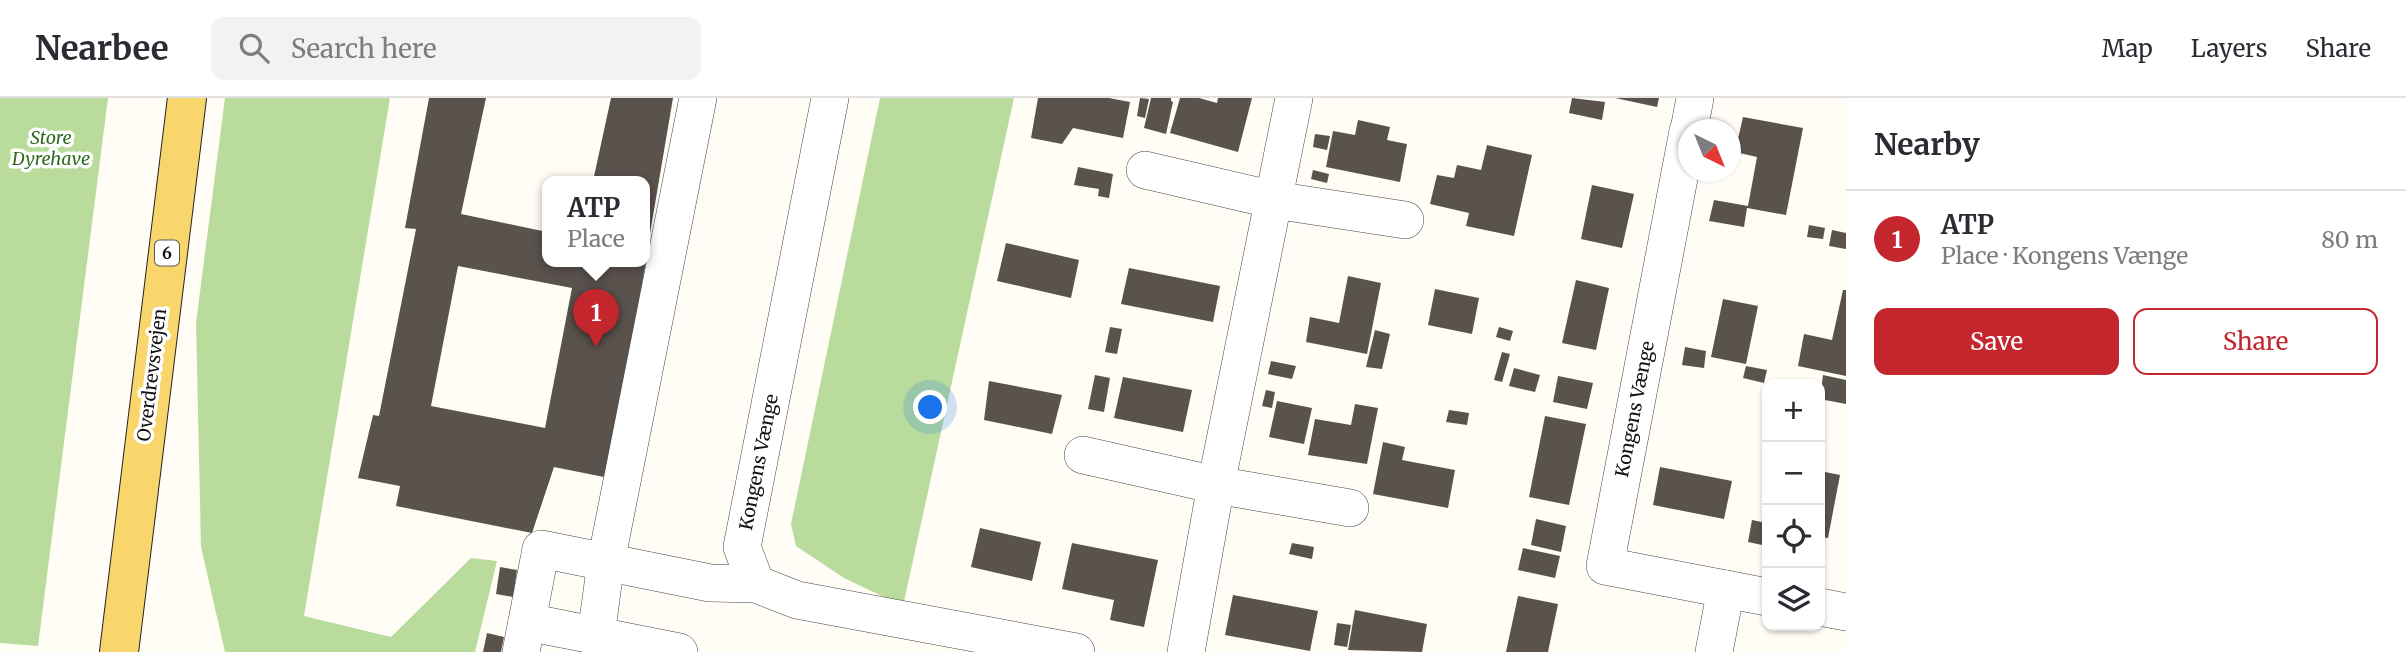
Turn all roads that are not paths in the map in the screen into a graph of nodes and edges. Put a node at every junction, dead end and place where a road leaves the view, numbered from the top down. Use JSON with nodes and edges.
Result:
{"nodes":[{"id":1,"x":187,"y":98,"type":"edge"},
{"id":2,"x":698,"y":98,"type":"edge"},
{"id":3,"x":830,"y":98,"type":"edge"},
{"id":4,"x":1294,"y":98,"type":"edge"},
{"id":5,"x":1695,"y":98,"type":"edge"},
{"id":6,"x":1691,"y":119,"type":"edge"},
{"id":7,"x":1145,"y":170,"type":"dead end"},
{"id":8,"x":1679,"y":182,"type":"edge"},
{"id":9,"x":1274,"y":200,"type":"junction"},
{"id":10,"x":1405,"y":220,"type":"dead end"},
{"id":11,"x":1083,"y":455,"type":"dead end"},
{"id":12,"x":1216,"y":485,"type":"junction"},
{"id":13,"x":1350,"y":508,"type":"dead end"},
{"id":14,"x":606,"y":562,"type":"junction"},
{"id":15,"x":756,"y":584,"type":"junction"},
{"id":16,"x":1727,"y":589,"type":"junction"},
{"id":17,"x":1762,"y":596,"type":"edge"},
{"id":18,"x":1825,"y":608,"type":"edge"},
{"id":19,"x":1846,"y":612,"type":"edge"},
{"id":20,"x":596,"y":636,"type":"junction"},
{"id":21,"x":524,"y":637,"type":"edge"},
{"id":22,"x":118,"y":652,"type":"edge"},
{"id":23,"x":679,"y":652,"type":"edge"},
{"id":24,"x":1076,"y":652,"type":"edge"},
{"id":25,"x":1186,"y":652,"type":"edge"},
{"id":26,"x":1714,"y":652,"type":"edge"}],
"edges":[{"from":1,"to":22,"type":"main road","name":"Overdrevsvejen","number":"6"},
{"from":2,"to":14,"type":"street"},
{"from":3,"to":15,"type":"street","name":"Kongens Vænge"},
{"from":4,"to":9,"type":"street"},
{"from":5,"to":6,"type":"street","name":"Kongens Vænge"},
{"from":7,"to":9,"type":"street"},
{"from":8,"to":16,"type":"street","name":"Kongens Vænge"},
{"from":9,"to":10,"type":"street"},
{"from":9,"to":12,"type":"street"},
{"from":11,"to":12,"type":"street"},
{"from":12,"to":13,"type":"street"},
{"from":12,"to":25,"type":"street"},
{"from":14,"to":15,"type":"street"},
{"from":14,"to":20,"type":"street"},
{"from":14,"to":21,"type":"street"},
{"from":15,"to":24,"type":"street"},
{"from":16,"to":17,"type":"street","name":"Kongens Vænge"},
{"from":16,"to":26,"type":"street"},
{"from":18,"to":19,"type":"street"},
{"from":20,"to":21,"type":"street"},
{"from":20,"to":23,"type":"street"}]}
